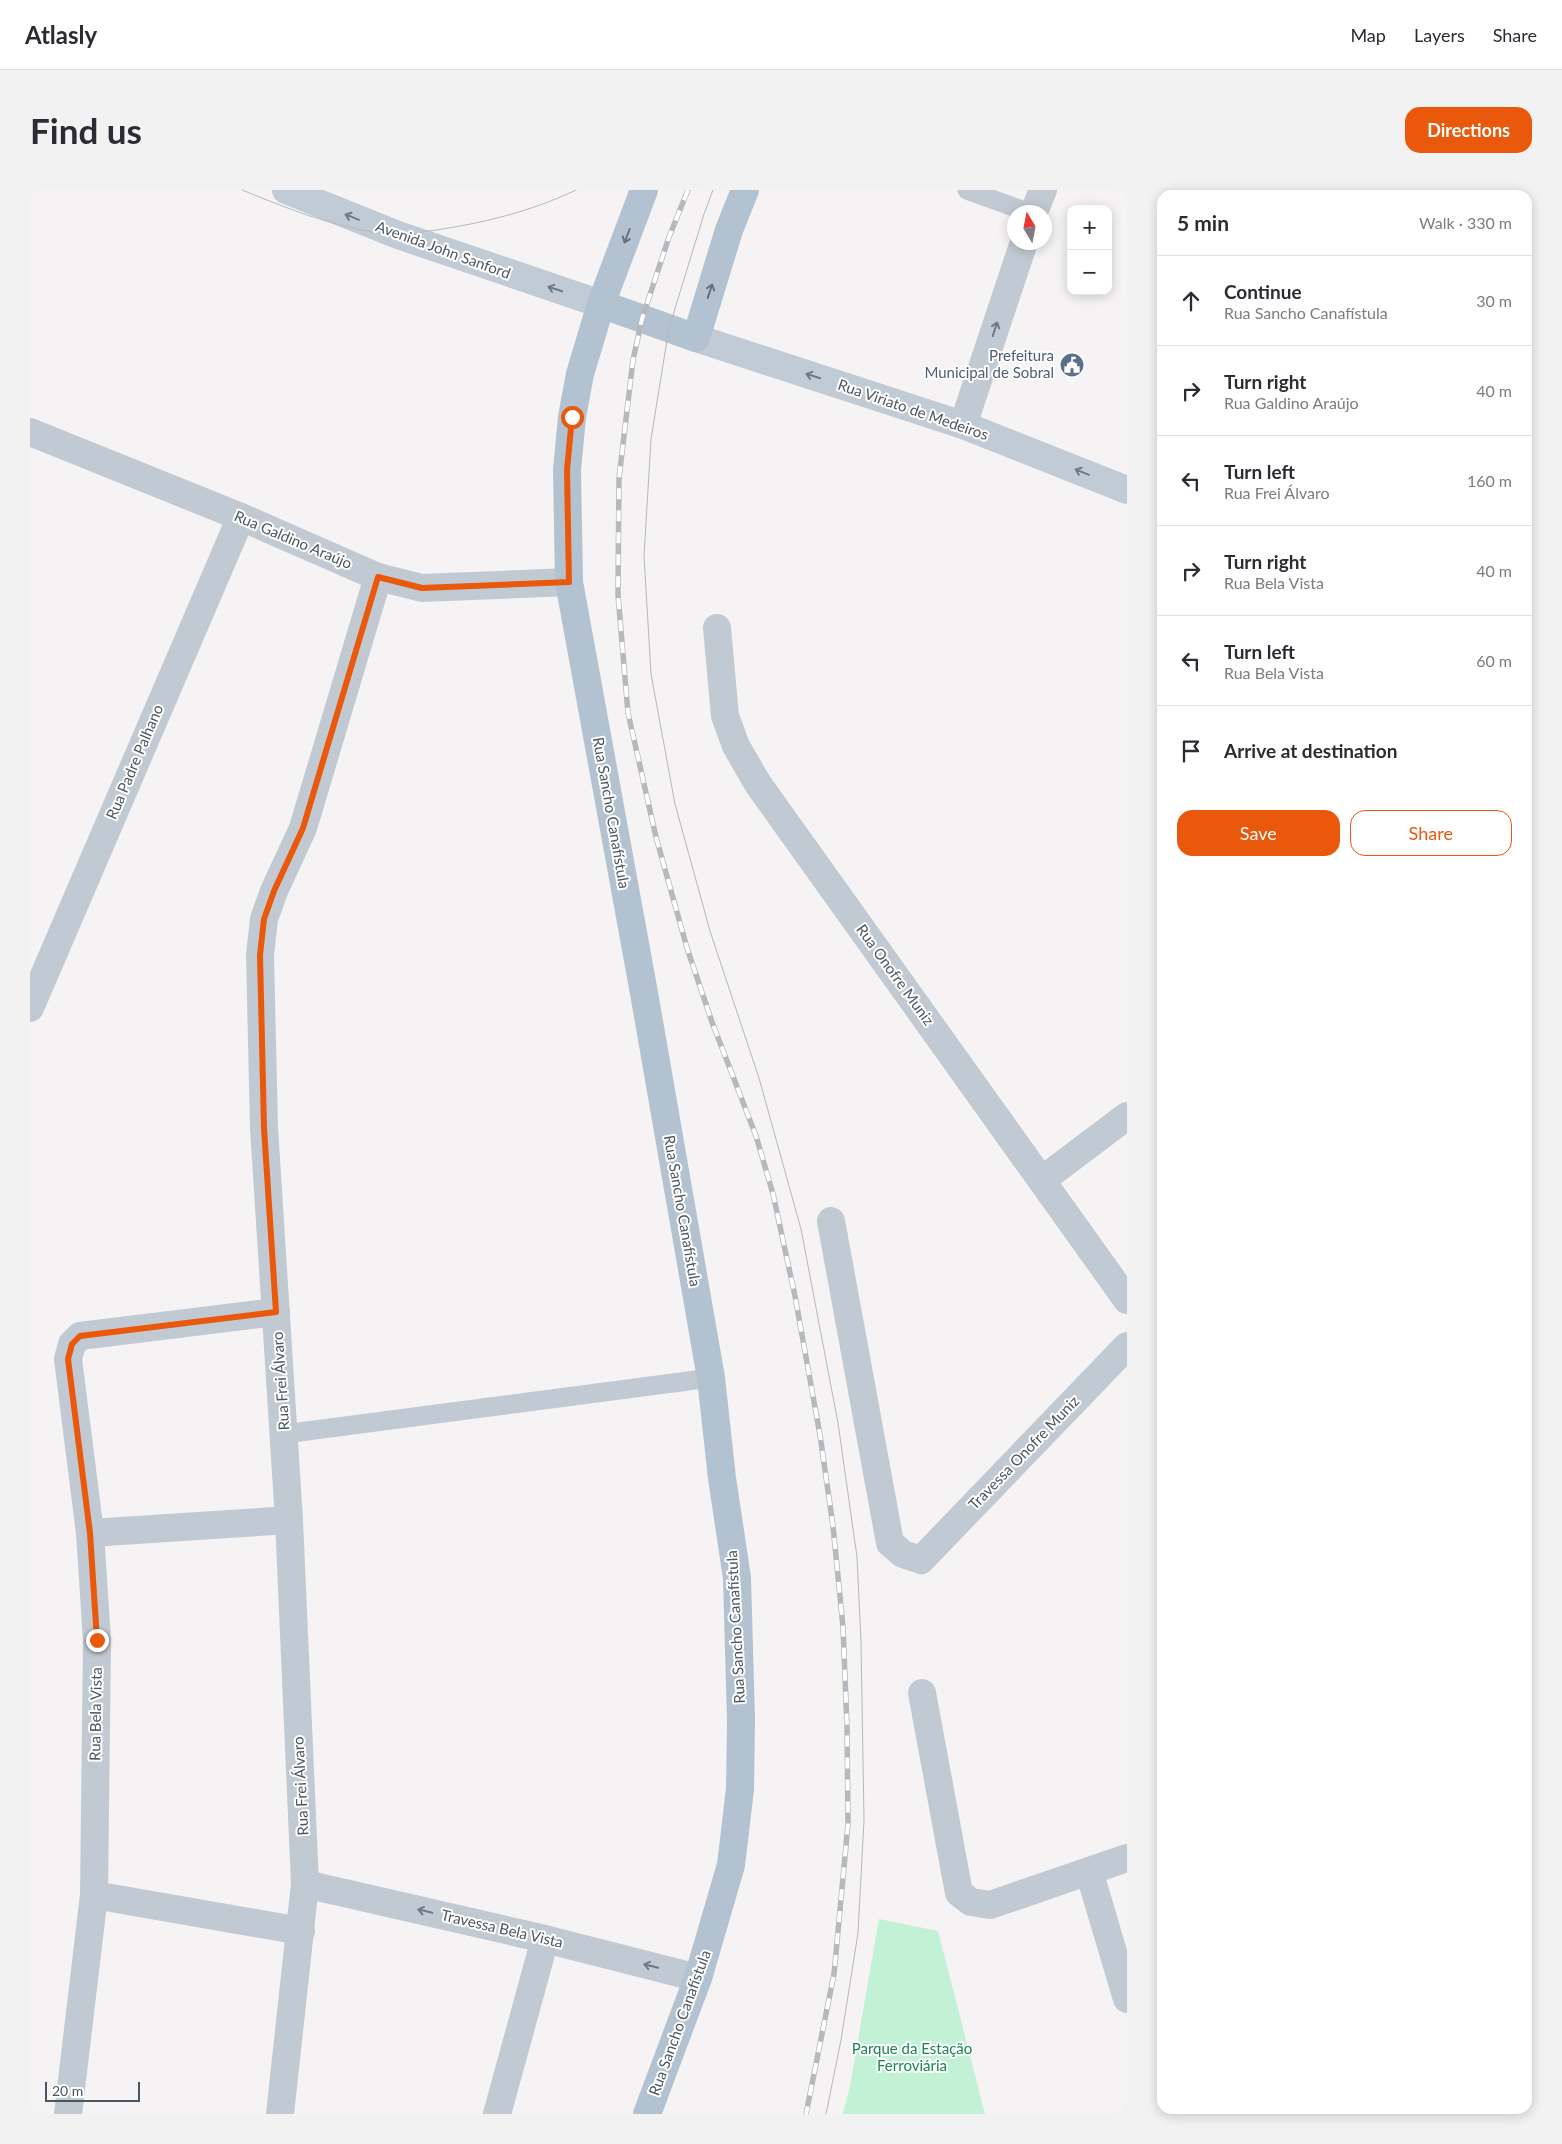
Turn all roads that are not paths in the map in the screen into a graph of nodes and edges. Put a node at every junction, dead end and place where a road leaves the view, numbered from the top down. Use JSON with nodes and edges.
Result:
{"nodes":[{"id":1,"x":286,"y":190,"type":"edge"},
{"id":2,"x":644,"y":190,"type":"edge"},
{"id":3,"x":745,"y":190,"type":"edge"},
{"id":4,"x":967,"y":190,"type":"edge"},
{"id":5,"x":1043,"y":190,"type":"edge"},
{"id":6,"x":1008,"y":205,"type":"edge"},
{"id":7,"x":1037,"y":205,"type":"edge"},
{"id":8,"x":1021,"y":250,"type":"edge"},
{"id":9,"x":601,"y":304,"type":"junction"},
{"id":10,"x":696,"y":338,"type":"junction"},
{"id":11,"x":963,"y":425,"type":"junction"},
{"id":12,"x":30,"y":432,"type":"edge"},
{"id":13,"x":1127,"y":490,"type":"edge"},
{"id":14,"x":240,"y":517,"type":"junction"},
{"id":15,"x":378,"y":577,"type":"junction"},
{"id":16,"x":569,"y":582,"type":"junction"},
{"id":17,"x":717,"y":628,"type":"dead end"},
{"id":18,"x":30,"y":1008,"type":"edge"},
{"id":19,"x":1127,"y":1116,"type":"edge"},
{"id":20,"x":1042,"y":1180,"type":"junction"},
{"id":21,"x":831,"y":1221,"type":"dead end"},
{"id":22,"x":1127,"y":1300,"type":"edge"},
{"id":23,"x":276,"y":1312,"type":"junction"},
{"id":24,"x":1127,"y":1346,"type":"edge"},
{"id":25,"x":711,"y":1378,"type":"junction"},
{"id":26,"x":284,"y":1434,"type":"junction"},
{"id":27,"x":289,"y":1520,"type":"junction"},
{"id":28,"x":90,"y":1533,"type":"junction"},
{"id":29,"x":922,"y":1693,"type":"dead end"},
{"id":30,"x":1127,"y":1858,"type":"edge"},
{"id":31,"x":1090,"y":1871,"type":"junction"},
{"id":32,"x":305,"y":1884,"type":"junction"},
{"id":33,"x":94,"y":1895,"type":"junction"},
{"id":34,"x":301,"y":1931,"type":"junction"},
{"id":35,"x":545,"y":1939,"type":"junction"},
{"id":36,"x":698,"y":1978,"type":"junction"},
{"id":37,"x":1127,"y":1999,"type":"edge"},
{"id":38,"x":68,"y":2114,"type":"edge"},
{"id":39,"x":280,"y":2114,"type":"edge"},
{"id":40,"x":497,"y":2114,"type":"edge"},
{"id":41,"x":647,"y":2114,"type":"edge"}],
"edges":[{"from":9,"to":1,"type":"main road","name":"Avenida John Sanford","one_way":true},
{"from":2,"to":9,"type":"main road","name":"Rua Sancho Canafístula","one_way":true},
{"from":10,"to":3,"type":"main road","one_way":true},
{"from":4,"to":6,"type":"lane"},
{"from":5,"to":7,"type":"street"},
{"from":11,"to":8,"type":"street","one_way":true},
{"from":9,"to":10,"type":"main road"},
{"from":9,"to":16,"type":"main road","name":"Rua Sancho Canafístula"},
{"from":11,"to":10,"type":"main road","name":"Rua Viriato de Medeiros","one_way":true},
{"from":13,"to":11,"type":"main road","name":"Rua Viriato de Medeiros","one_way":true},
{"from":12,"to":14,"type":"street","name":"Rua Galdino Araújo"},
{"from":14,"to":15,"type":"street","name":"Rua Galdino Araújo"},
{"from":14,"to":18,"type":"street","name":"Rua Padre Palhano"},
{"from":15,"to":16,"type":"street","name":"Rua Galdino Araújo"},
{"from":15,"to":23,"type":"street","name":"Rua Frei Álvaro"},
{"from":16,"to":25,"type":"main road","name":"Rua Sancho Canafístula"},
{"from":17,"to":20,"type":"street","name":"Rua Onofre Muniz"},
{"from":19,"to":20,"type":"street"},
{"from":20,"to":22,"type":"street","name":"Rua Onofre Muniz"},
{"from":21,"to":24,"type":"street","name":"Travessa Onofre Muniz"},
{"from":23,"to":26,"type":"street","name":"Rua Frei Álvaro"},
{"from":23,"to":28,"type":"street","name":"Rua Bela Vista"},
{"from":25,"to":26,"type":"lane"},
{"from":25,"to":36,"type":"main road","name":"Rua Sancho Canafístula"},
{"from":26,"to":27,"type":"street","name":"Rua Frei Álvaro"},
{"from":27,"to":28,"type":"street"},
{"from":27,"to":32,"type":"street","name":"Rua Frei Álvaro"},
{"from":28,"to":33,"type":"street","name":"Rua Bela Vista"},
{"from":29,"to":31,"type":"street"},
{"from":30,"to":31,"type":"street"},
{"from":31,"to":37,"type":"street"},
{"from":32,"to":34,"type":"street","name":"Rua Frei Álvaro"},
{"from":35,"to":32,"type":"street","name":"Travessa Bela Vista","one_way":true},
{"from":33,"to":34,"type":"street"},
{"from":33,"to":38,"type":"street","name":"Rua Bela Vista"},
{"from":34,"to":39,"type":"street","name":"Rua Frei Álvaro"},
{"from":36,"to":35,"type":"street","name":"Travessa Bela Vista","one_way":true},
{"from":35,"to":40,"type":"street"},
{"from":36,"to":41,"type":"main road","name":"Rua Sancho Canafístula"}]}
